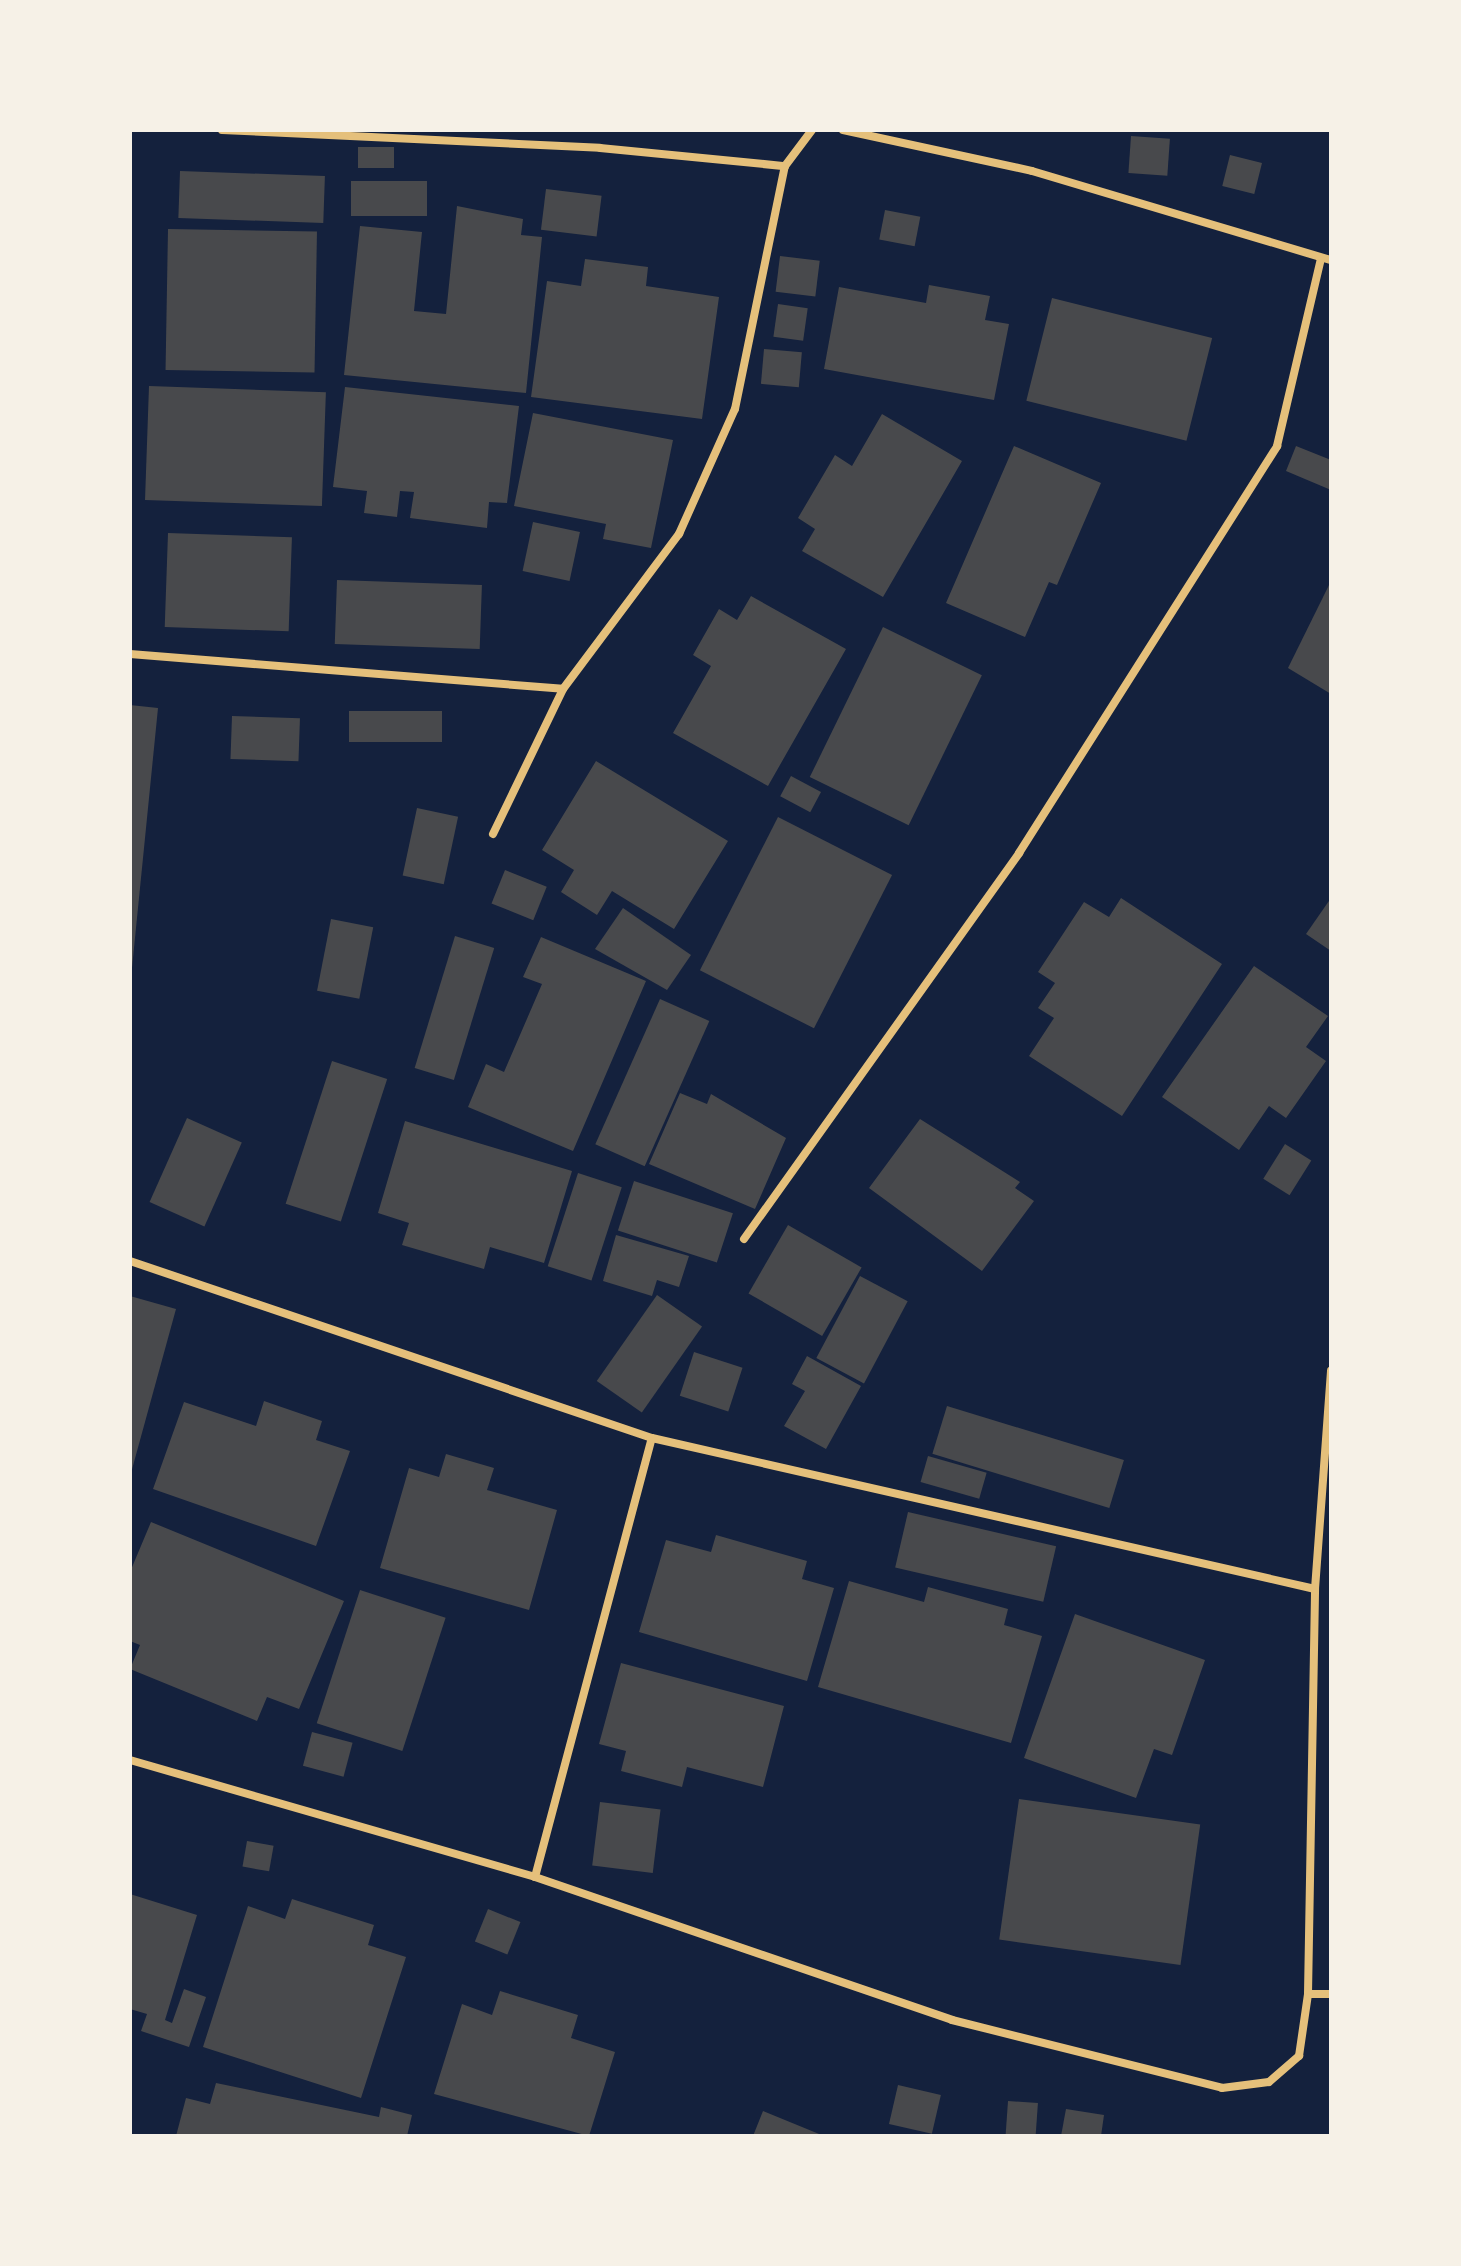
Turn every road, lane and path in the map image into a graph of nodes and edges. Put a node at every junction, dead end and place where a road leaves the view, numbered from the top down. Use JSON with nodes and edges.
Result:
{"nodes":[{"id":1,"x":222,"y":130,"type":"edge"},
{"id":2,"x":404,"y":130,"type":"edge"},
{"id":3,"x":812,"y":130,"type":"edge"},
{"id":4,"x":843,"y":130,"type":"edge"},
{"id":5,"x":405,"y":144,"type":"junction"},
{"id":6,"x":785,"y":166,"type":"junction"},
{"id":7,"x":1326,"y":260,"type":"edge"},
{"id":8,"x":130,"y":654,"type":"edge"},
{"id":9,"x":563,"y":689,"type":"junction"},
{"id":10,"x":493,"y":834,"type":"dead end"},
{"id":11,"x":744,"y":1239,"type":"dead end"},
{"id":12,"x":130,"y":1261,"type":"edge"},
{"id":13,"x":1331,"y":1371,"type":"edge"},
{"id":14,"x":652,"y":1438,"type":"junction"},
{"id":15,"x":1315,"y":1589,"type":"junction"},
{"id":16,"x":130,"y":1760,"type":"edge"},
{"id":17,"x":535,"y":1877,"type":"junction"},
{"id":18,"x":1308,"y":1994,"type":"junction"},
{"id":19,"x":1331,"y":1994,"type":"edge"}],
"edges":[{"from":1,"to":5,"type":"street"},
{"from":2,"to":5,"type":"street"},
{"from":3,"to":6,"type":"street"},
{"from":4,"to":7,"type":"street"},
{"from":5,"to":6,"type":"street"},
{"from":6,"to":9,"type":"street"},
{"from":7,"to":11,"type":"street"},
{"from":8,"to":9,"type":"street"},
{"from":9,"to":10,"type":"street"},
{"from":12,"to":14,"type":"street"},
{"from":13,"to":15,"type":"street"},
{"from":14,"to":15,"type":"street"},
{"from":14,"to":17,"type":"street"},
{"from":15,"to":18,"type":"street"},
{"from":16,"to":17,"type":"street"},
{"from":17,"to":18,"type":"street"},
{"from":18,"to":19,"type":"street"}]}
